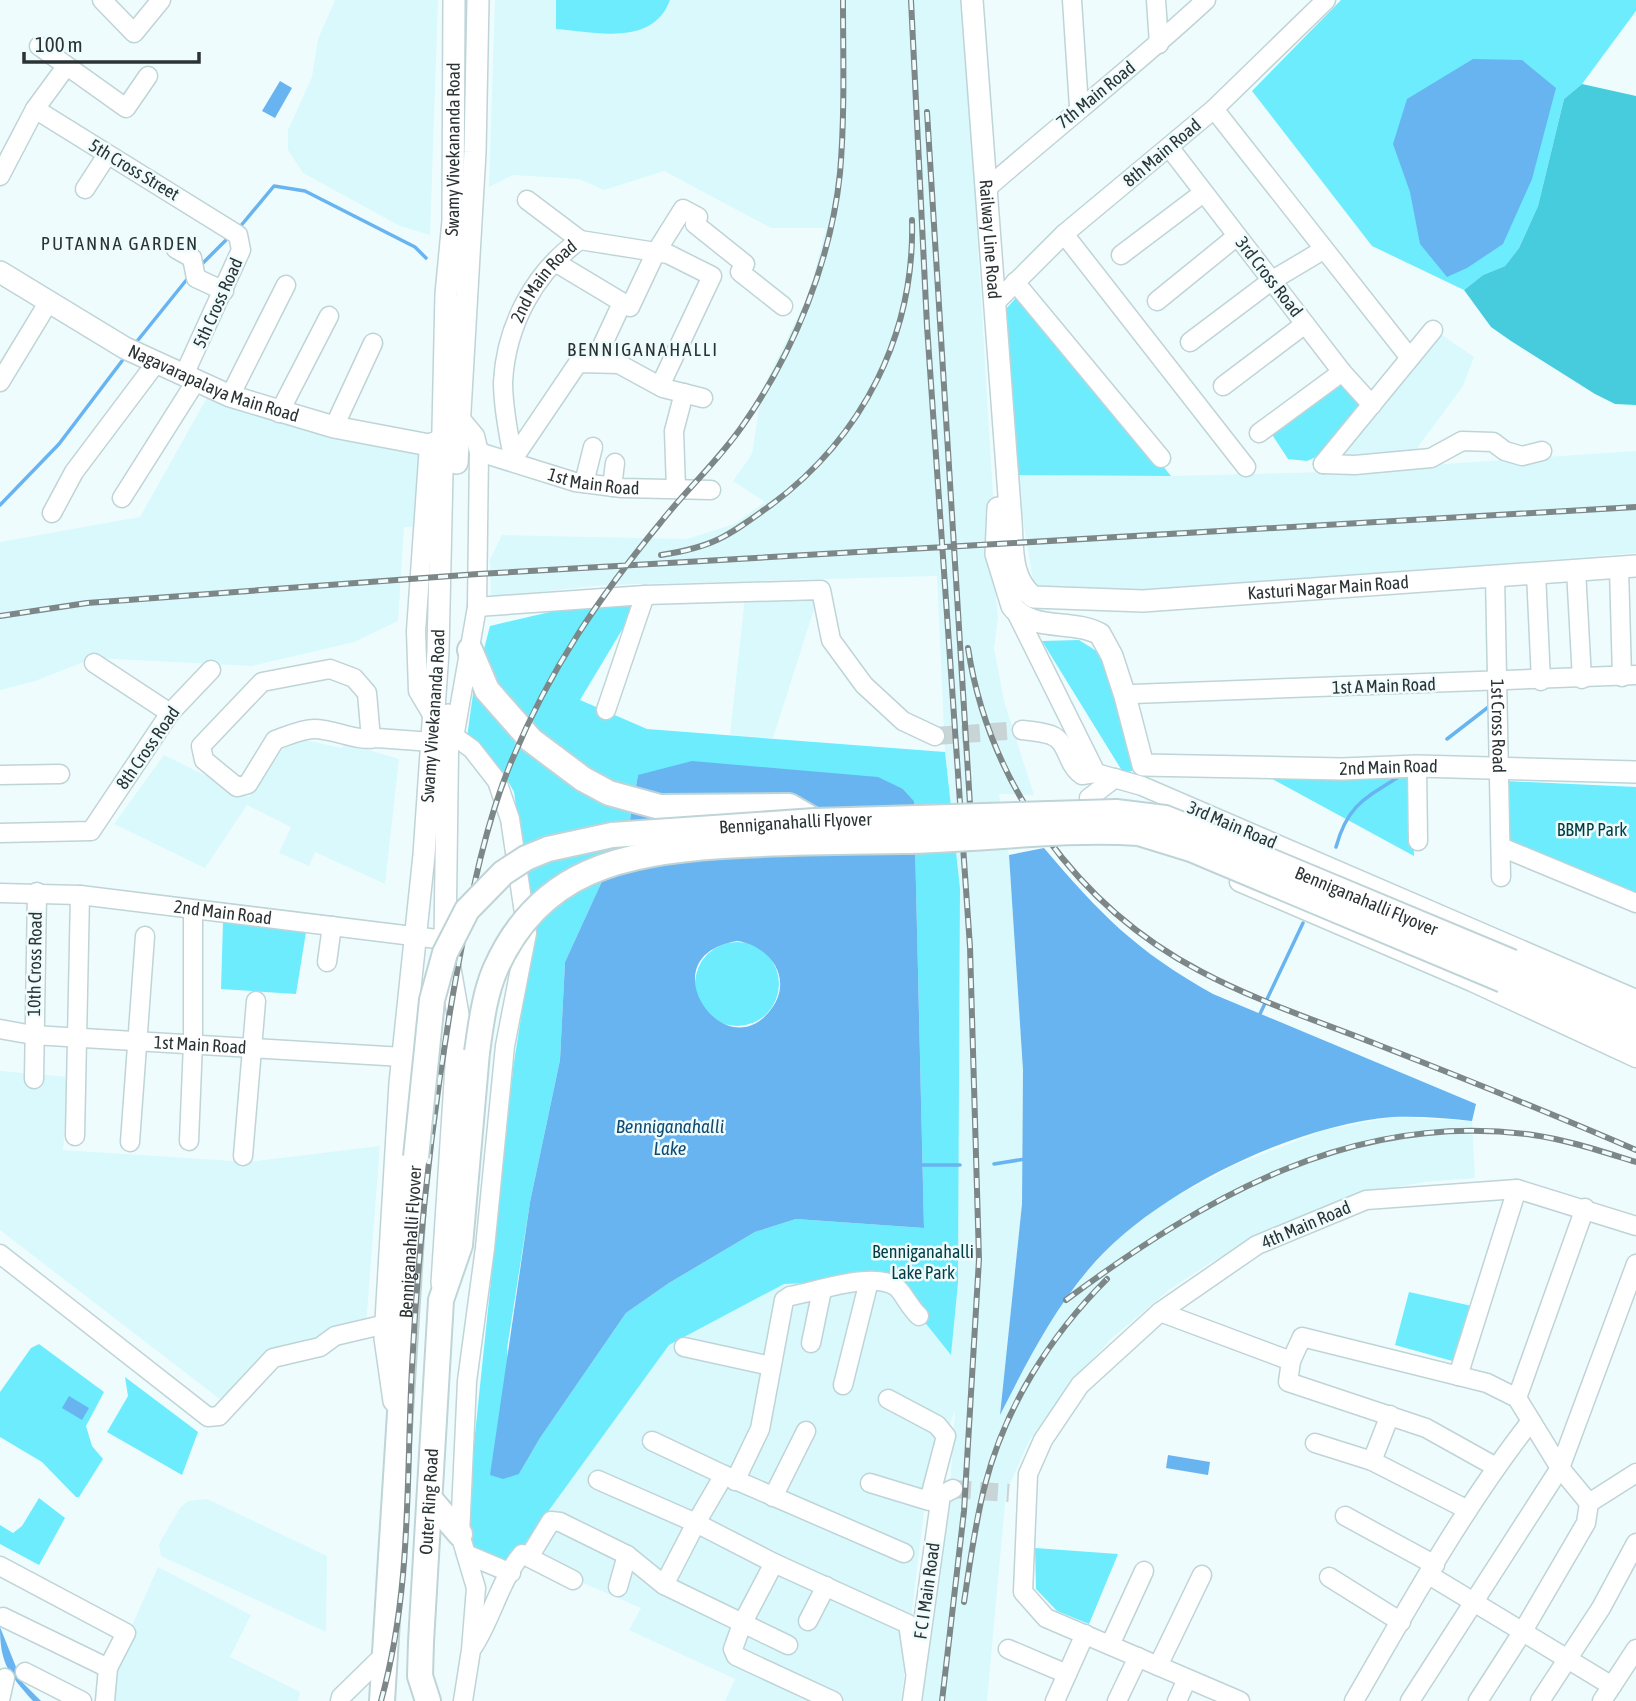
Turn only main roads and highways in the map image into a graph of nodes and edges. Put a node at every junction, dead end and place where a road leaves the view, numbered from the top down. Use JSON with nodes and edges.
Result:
{"nodes":[{"id":1,"x":454,"y":0,"type":"edge"},
{"id":2,"x":478,"y":0,"type":"edge"},
{"id":3,"x":972,"y":0,"type":"edge"},
{"id":4,"x":0,"y":272,"type":"edge"},
{"id":5,"x":436,"y":443,"type":"junction"},
{"id":6,"x":1008,"y":477,"type":"junction"},
{"id":7,"x":1628,"y":567,"type":"edge"},
{"id":8,"x":1023,"y":589,"type":"joint"},
{"id":9,"x":470,"y":650,"type":"road end"},
{"id":10,"x":1142,"y":769,"type":"joint"},
{"id":11,"x":1636,"y":772,"type":"edge"},
{"id":12,"x":815,"y":821,"type":"junction"},
{"id":13,"x":1508,"y":971,"type":"junction"},
{"id":14,"x":1636,"y":1018,"type":"edge"},
{"id":15,"x":1636,"y":1038,"type":"edge"},
{"id":16,"x":441,"y":1300,"type":"junction"},
{"id":17,"x":395,"y":1322,"type":"junction"},
{"id":18,"x":399,"y":1431,"type":"joint"},
{"id":19,"x":430,"y":1499,"type":"junction"},
{"id":20,"x":463,"y":1544,"type":"road end"},
{"id":21,"x":420,"y":1676,"type":"junction"},
{"id":22,"x":382,"y":1701,"type":"edge"},
{"id":23,"x":418,"y":1701,"type":"edge"},
{"id":24,"x":428,"y":1701,"type":"edge"}],
"edges":[{"from":1,"to":5,"type":"main road","name":"Swamy Vivekananda Road"},
{"from":2,"to":16,"type":"main road","name":"Swamy Vivekananda Road"},
{"from":3,"to":6,"type":"main road","name":"Railway Line Road"},
{"from":4,"to":5,"type":"main road","name":"Nagavarapalaya Main Road"},
{"from":5,"to":17,"type":"main road","name":"Swamy Vivekananda Road"},
{"from":6,"to":8,"type":"main road","name":"Railway Line Road"},
{"from":6,"to":10,"type":"main road","name":"Railway Line Road"},
{"from":7,"to":8,"type":"main road","name":"Kasturi Nagar Main Road"},
{"from":9,"to":12,"type":"highway"},
{"from":10,"to":11,"type":"main road","name":"2nd Main Road"},
{"from":12,"to":13,"type":"highway","name":"Benniganahalli Flyover","bridge":true},
{"from":12,"to":17,"type":"highway","name":"Benniganahalli Flyover","bridge":true},
{"from":13,"to":14,"type":"highway","name":"Benniganahalli Flyover"},
{"from":13,"to":15,"type":"highway","name":"Benniganahalli Flyover"},
{"from":13,"to":16,"type":"highway","name":"Benniganahalli Flyover","bridge":true},
{"from":16,"to":19,"type":"highway","name":"Outer Ring Road"},
{"from":17,"to":18,"type":"highway","name":"Benniganahalli Flyover"},
{"from":18,"to":22,"type":"highway","name":"Outer Ring Road"},
{"from":19,"to":20,"type":"highway"},
{"from":19,"to":21,"type":"highway","name":"Outer Ring Road"},
{"from":21,"to":23,"type":"highway"},
{"from":21,"to":24,"type":"highway","name":"Outer Ring Road"}]}
